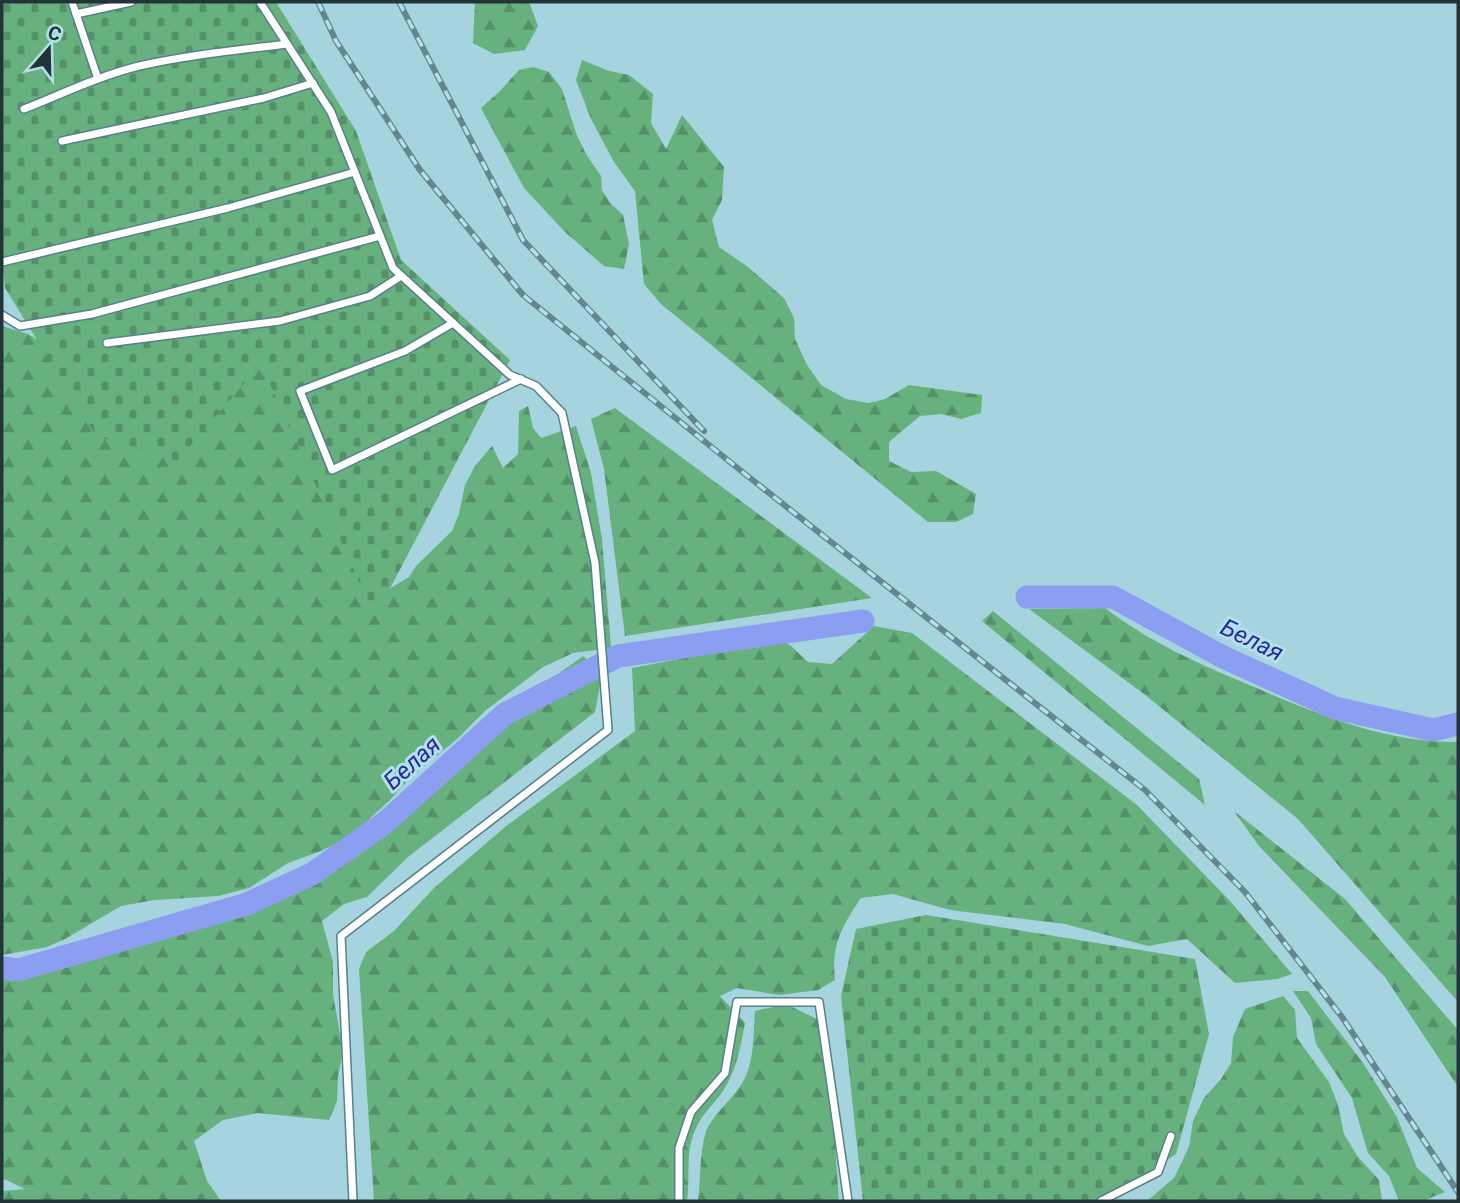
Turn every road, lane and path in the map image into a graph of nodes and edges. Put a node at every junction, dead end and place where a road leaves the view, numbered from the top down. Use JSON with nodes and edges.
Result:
{"nodes":[{"id":1,"x":72,"y":2,"type":"edge"},
{"id":2,"x":131,"y":2,"type":"edge"},
{"id":3,"x":260,"y":2,"type":"edge"},
{"id":4,"x":76,"y":14,"type":"junction"},
{"id":5,"x":287,"y":44,"type":"junction"},
{"id":6,"x":98,"y":79,"type":"junction"},
{"id":7,"x":313,"y":83,"type":"junction"},
{"id":8,"x":24,"y":109,"type":"dead end"},
{"id":9,"x":62,"y":141,"type":"dead end"},
{"id":10,"x":355,"y":172,"type":"junction"},
{"id":11,"x":380,"y":236,"type":"junction"},
{"id":12,"x":2,"y":262,"type":"edge"},
{"id":13,"x":401,"y":276,"type":"junction"},
{"id":14,"x":2,"y":315,"type":"edge"},
{"id":15,"x":453,"y":323,"type":"junction"},
{"id":16,"x":107,"y":343,"type":"dead end"},
{"id":17,"x":520,"y":379,"type":"junction"},
{"id":18,"x":1171,"y":1136,"type":"dead end"},
{"id":19,"x":353,"y":1201,"type":"edge"},
{"id":20,"x":679,"y":1201,"type":"edge"},
{"id":21,"x":848,"y":1201,"type":"edge"},
{"id":22,"x":1101,"y":1201,"type":"edge"}],
"edges":[{"from":1,"to":4,"type":"lane"},
{"from":2,"to":4,"type":"lane"},
{"from":3,"to":5,"type":"lane"},
{"from":4,"to":6,"type":"lane"},
{"from":5,"to":6,"type":"lane"},
{"from":5,"to":7,"type":"lane"},
{"from":6,"to":8,"type":"lane"},
{"from":7,"to":9,"type":"lane"},
{"from":7,"to":10,"type":"lane"},
{"from":10,"to":11,"type":"lane"},
{"from":10,"to":12,"type":"lane"},
{"from":11,"to":13,"type":"lane"},
{"from":11,"to":14,"type":"lane"},
{"from":13,"to":15,"type":"lane"},
{"from":13,"to":16,"type":"lane"},
{"from":15,"to":17,"type":"lane"},
{"from":15,"to":17,"type":"lane"},
{"from":17,"to":19,"type":"lane"},
{"from":18,"to":22,"type":"lane"},
{"from":20,"to":21,"type":"lane"}]}
